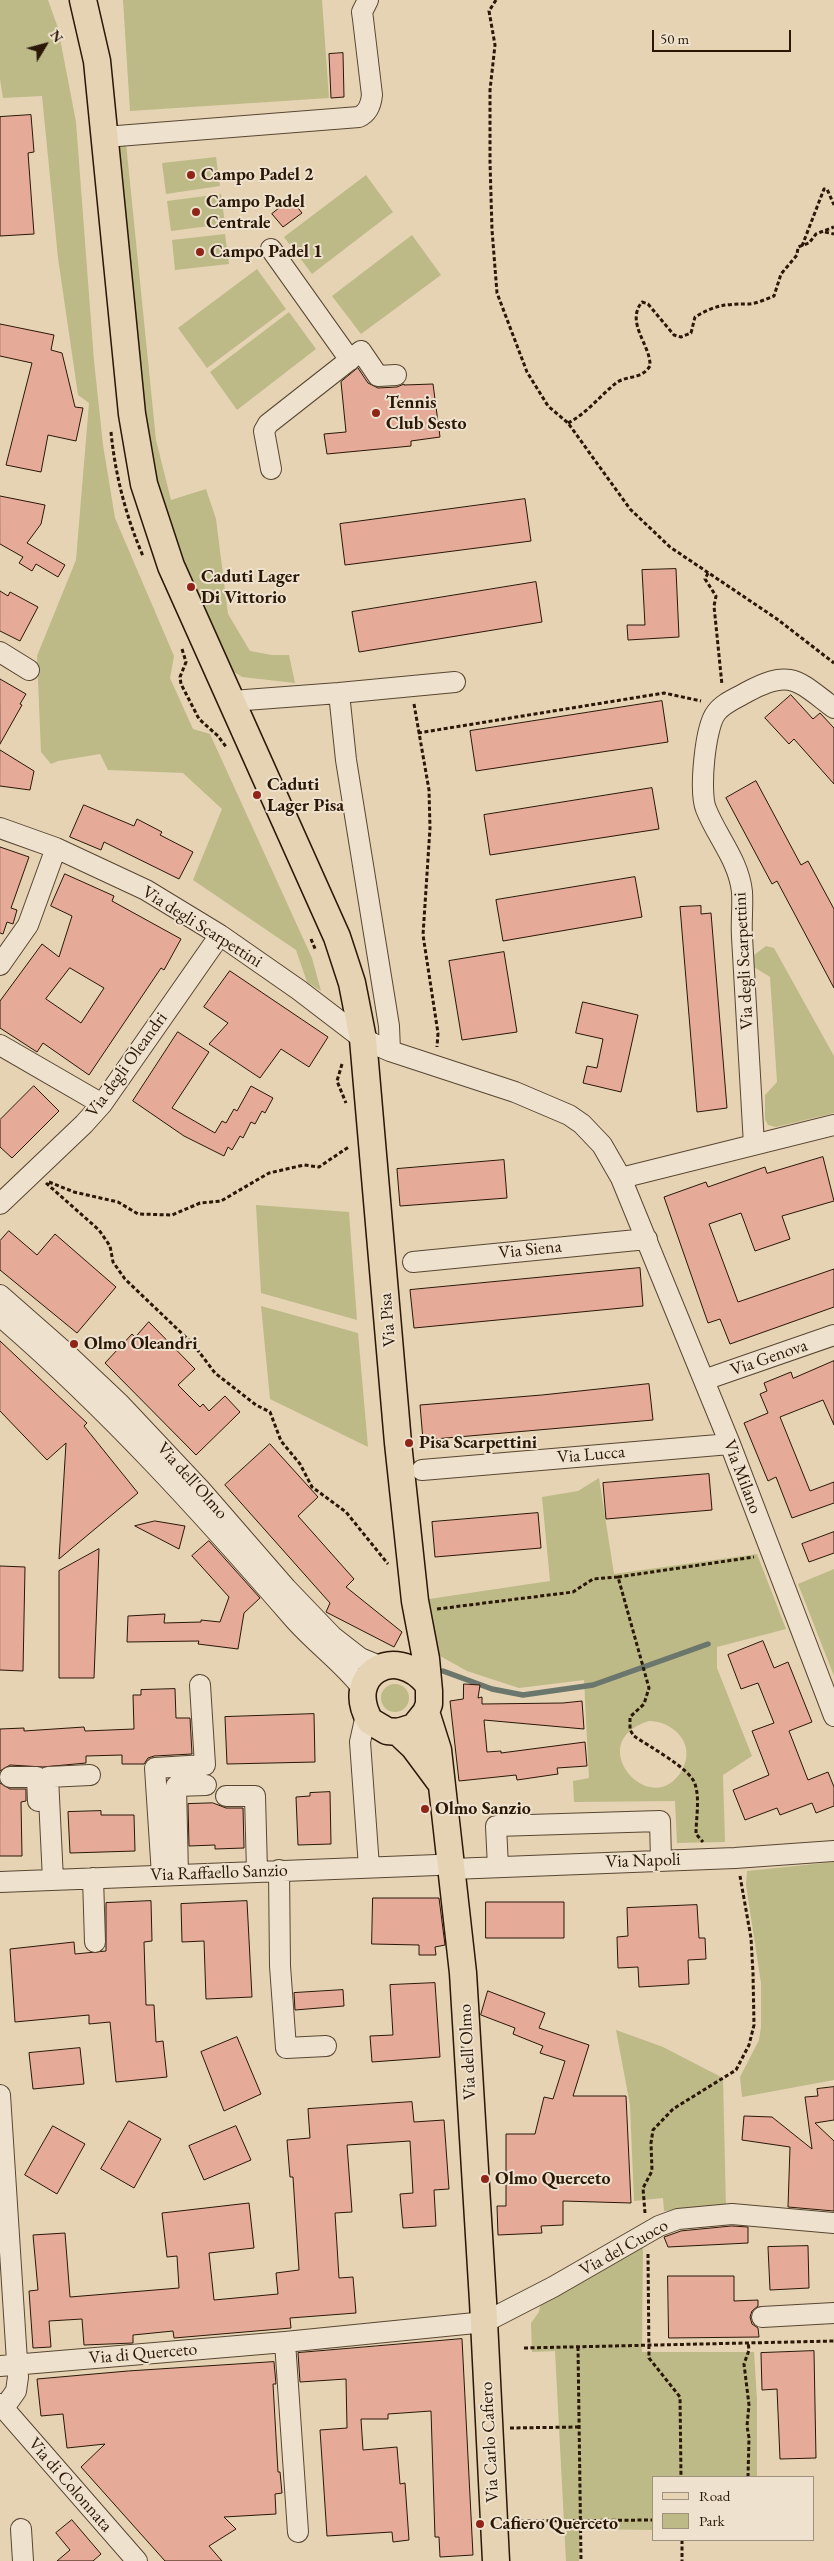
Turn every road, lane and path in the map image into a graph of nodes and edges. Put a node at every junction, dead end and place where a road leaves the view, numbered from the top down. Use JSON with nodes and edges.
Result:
{"nodes":[{"id":1,"x":83,"y":0,"type":"edge"},
{"id":2,"x":368,"y":0,"type":"edge"},
{"id":3,"x":496,"y":0,"type":"edge"},
{"id":4,"x":105,"y":137,"type":"junction"},
{"id":5,"x":834,"y":204,"type":"edge"},
{"id":6,"x":834,"y":227,"type":"edge"},
{"id":7,"x":823,"y":232,"type":"junction"},
{"id":8,"x":834,"y":234,"type":"edge"},
{"id":9,"x":802,"y":246,"type":"junction"},
{"id":10,"x":271,"y":249,"type":"dead end"},
{"id":11,"x":350,"y":360,"type":"junction"},
{"id":12,"x":396,"y":375,"type":"dead end"},
{"id":13,"x":568,"y":423,"type":"junction"},
{"id":14,"x":110,"y":427,"type":"dead end"},
{"id":15,"x":271,"y":469,"type":"dead end"},
{"id":16,"x":145,"y":562,"type":"dead end"},
{"id":17,"x":708,"y":573,"type":"junction"},
{"id":18,"x":182,"y":648,"type":"dead end"},
{"id":19,"x":0,"y":652,"type":"edge"},
{"id":20,"x":834,"y":663,"type":"edge"},
{"id":21,"x":29,"y":670,"type":"dead end"},
{"id":22,"x":456,"y":682,"type":"dead end"},
{"id":23,"x":411,"y":686,"type":"junction"},
{"id":24,"x":339,"y":693,"type":"junction"},
{"id":25,"x":232,"y":701,"type":"junction"},
{"id":26,"x":724,"y":706,"type":"junction"},
{"id":27,"x":834,"y":708,"type":"edge"},
{"id":28,"x":418,"y":733,"type":"junction"},
{"id":29,"x":231,"y":757,"type":"dead end"},
{"id":30,"x":0,"y":828,"type":"edge"},
{"id":31,"x":56,"y":848,"type":"junction"},
{"id":32,"x":309,"y":934,"type":"dead end"},
{"id":33,"x":220,"y":935,"type":"junction"},
{"id":34,"x":319,"y":958,"type":"dead end"},
{"id":35,"x":0,"y":965,"type":"edge"},
{"id":36,"x":363,"y":1039,"type":"junction"},
{"id":37,"x":0,"y":1045,"type":"edge"},
{"id":38,"x":390,"y":1051,"type":"junction"},
{"id":39,"x":343,"y":1062,"type":"dead end"},
{"id":40,"x":433,"y":1065,"type":"junction"},
{"id":41,"x":102,"y":1104,"type":"junction"},
{"id":42,"x":347,"y":1107,"type":"dead end"},
{"id":43,"x":834,"y":1126,"type":"edge"},
{"id":44,"x":350,"y":1136,"type":"dead end"},
{"id":45,"x":754,"y":1145,"type":"junction"},
{"id":46,"x":350,"y":1146,"type":"junction"},
{"id":47,"x":351,"y":1156,"type":"dead end"},
{"id":48,"x":621,"y":1178,"type":"junction"},
{"id":49,"x":0,"y":1204,"type":"edge"},
{"id":50,"x":646,"y":1239,"type":"junction"},
{"id":51,"x":412,"y":1262,"type":"dead end"},
{"id":52,"x":0,"y":1295,"type":"edge"},
{"id":53,"x":0,"y":1316,"type":"edge"},
{"id":54,"x":834,"y":1335,"type":"edge"},
{"id":55,"x":704,"y":1380,"type":"junction"},
{"id":56,"x":730,"y":1444,"type":"junction"},
{"id":57,"x":422,"y":1470,"type":"dead end"},
{"id":58,"x":772,"y":1555,"type":"junction"},
{"id":59,"x":396,"y":1561,"type":"junction"},
{"id":60,"x":618,"y":1577,"type":"junction"},
{"id":61,"x":425,"y":1600,"type":"junction"},
{"id":62,"x":391,"y":1666,"type":"junction"},
{"id":63,"x":428,"y":1684,"type":"junction"},
{"id":64,"x":200,"y":1685,"type":"dead end"},
{"id":65,"x":363,"y":1689,"type":"junction"},
{"id":66,"x":426,"y":1712,"type":"junction"},
{"id":67,"x":366,"y":1715,"type":"junction"},
{"id":68,"x":834,"y":1716,"type":"edge"},
{"id":69,"x":393,"y":1732,"type":"junction"},
{"id":70,"x":363,"y":1767,"type":"junction"},
{"id":71,"x":90,"y":1775,"type":"dead end"},
{"id":72,"x":10,"y":1778,"type":"dead end"},
{"id":73,"x":440,"y":1783,"type":"junction"},
{"id":74,"x":206,"y":1785,"type":"dead end"},
{"id":75,"x":226,"y":1796,"type":"dead end"},
{"id":76,"x":834,"y":1851,"type":"edge"},
{"id":77,"x":705,"y":1854,"type":"junction"},
{"id":78,"x":661,"y":1860,"type":"junction"},
{"id":79,"x":737,"y":1865,"type":"junction"},
{"id":80,"x":369,"y":1867,"type":"junction"},
{"id":81,"x":445,"y":1867,"type":"junction"},
{"id":82,"x":498,"y":1867,"type":"junction"},
{"id":83,"x":279,"y":1870,"type":"junction"},
{"id":84,"x":257,"y":1871,"type":"junction"},
{"id":85,"x":170,"y":1875,"type":"junction"},
{"id":86,"x":93,"y":1878,"type":"junction"},
{"id":87,"x":46,"y":1880,"type":"junction"},
{"id":88,"x":0,"y":1882,"type":"edge"},
{"id":89,"x":95,"y":1942,"type":"dead end"},
{"id":90,"x":326,"y":2046,"type":"dead end"},
{"id":91,"x":0,"y":2095,"type":"edge"},
{"id":92,"x":834,"y":2223,"type":"edge"},
{"id":93,"x":648,"y":2233,"type":"junction"},
{"id":94,"x":834,"y":2313,"type":"edge"},
{"id":95,"x":762,"y":2317,"type":"dead end"},
{"id":96,"x":485,"y":2322,"type":"junction"},
{"id":97,"x":834,"y":2341,"type":"edge"},
{"id":98,"x":285,"y":2342,"type":"junction"},
{"id":99,"x":748,"y":2342,"type":"junction"},
{"id":100,"x":650,"y":2344,"type":"junction"},
{"id":101,"x":578,"y":2346,"type":"junction"},
{"id":102,"x":524,"y":2348,"type":"dead end"},
{"id":103,"x":8,"y":2366,"type":"edge"},
{"id":104,"x":2,"y":2406,"type":"edge"},
{"id":105,"x":579,"y":2427,"type":"junction"},
{"id":106,"x":509,"y":2428,"type":"dead end"},
{"id":107,"x":681,"y":2476,"type":"edge"},
{"id":108,"x":748,"y":2476,"type":"edge"},
{"id":109,"x":581,"y":2520,"type":"junction"},
{"id":110,"x":652,"y":2520,"type":"edge"},
{"id":111,"x":511,"y":2521,"type":"dead end"},
{"id":112,"x":21,"y":2529,"type":"dead end"},
{"id":113,"x":298,"y":2532,"type":"dead end"},
{"id":114,"x":682,"y":2541,"type":"edge"},
{"id":115,"x":23,"y":2561,"type":"edge"},
{"id":116,"x":137,"y":2561,"type":"edge"},
{"id":117,"x":496,"y":2561,"type":"edge"},
{"id":118,"x":581,"y":2561,"type":"edge"},
{"id":119,"x":682,"y":2561,"type":"edge"}],
"edges":[{"from":1,"to":4,"type":"main road","name":"Via Pisa"},
{"from":2,"to":4,"type":"street"},
{"from":3,"to":13,"type":"path"},
{"from":4,"to":25,"type":"main road","name":"Via Pisa"},
{"from":5,"to":9,"type":"path"},
{"from":6,"to":7,"type":"path"},
{"from":7,"to":8,"type":"path"},
{"from":7,"to":9,"type":"path"},
{"from":9,"to":13,"type":"path"},
{"from":10,"to":11,"type":"street"},
{"from":11,"to":12,"type":"street"},
{"from":11,"to":15,"type":"street"},
{"from":13,"to":17,"type":"path"},
{"from":14,"to":16,"type":"path"},
{"from":17,"to":20,"type":"path"},
{"from":17,"to":26,"type":"path"},
{"from":18,"to":29,"type":"path"},
{"from":19,"to":21,"type":"street"},
{"from":22,"to":23,"type":"street"},
{"from":23,"to":24,"type":"street"},
{"from":23,"to":28,"type":"path"},
{"from":24,"to":25,"type":"street"},
{"from":24,"to":38,"type":"street"},
{"from":25,"to":36,"type":"main road","name":"Via Pisa"},
{"from":26,"to":27,"type":"street","name":"Via degli Scarpettini"},
{"from":26,"to":28,"type":"path"},
{"from":26,"to":45,"type":"street","name":"Via degli Scarpettini"},
{"from":28,"to":40,"type":"path"},
{"from":30,"to":31,"type":"street","name":"Via degli Scarpettini"},
{"from":31,"to":33,"type":"street","name":"Via degli Scarpettini"},
{"from":31,"to":35,"type":"street"},
{"from":32,"to":34,"type":"path"},
{"from":33,"to":36,"type":"street","name":"Via degli Scarpettini"},
{"from":33,"to":41,"type":"street","name":"Via degli Oleandri"},
{"from":36,"to":38,"type":"street","name":"Via degli Scarpettini"},
{"from":36,"to":59,"type":"main road","name":"Via Pisa"},
{"from":37,"to":41,"type":"street"},
{"from":38,"to":40,"type":"street","name":"Via degli Scarpettini"},
{"from":39,"to":42,"type":"path"},
{"from":40,"to":48,"type":"street","name":"Via degli Scarpettini"},
{"from":41,"to":49,"type":"street","name":"Via degli Oleandri"},
{"from":43,"to":45,"type":"street"},
{"from":44,"to":46,"type":"path"},
{"from":45,"to":48,"type":"street"},
{"from":46,"to":47,"type":"path"},
{"from":46,"to":59,"type":"path"},
{"from":48,"to":50,"type":"street","name":"Via degli Scarpettini"},
{"from":50,"to":51,"type":"street","name":"Via Siena"},
{"from":50,"to":55,"type":"street","name":"Via Milano"},
{"from":52,"to":62,"type":"street","name":"Via dell'Olmo"},
{"from":53,"to":65,"type":"street","name":"Via dell'Olmo"},
{"from":54,"to":55,"type":"street","name":"Via Genova"},
{"from":55,"to":56,"type":"street","name":"Via Milano"},
{"from":56,"to":57,"type":"street","name":"Via Lucca"},
{"from":56,"to":58,"type":"street","name":"Via Milano"},
{"from":58,"to":60,"type":"path"},
{"from":58,"to":68,"type":"street","name":"Via Milano"},
{"from":59,"to":61,"type":"main road","name":"Via Pisa"},
{"from":60,"to":61,"type":"path"},
{"from":60,"to":77,"type":"path"},
{"from":61,"to":62,"type":"main road","name":"Via Pisa"},
{"from":61,"to":63,"type":"main road","name":"Via Pisa"},
{"from":62,"to":63,"type":"main road","name":"Via dell'Olmo"},
{"from":62,"to":65,"type":"main road"},
{"from":63,"to":66,"type":"main road","name":"Via dell'Olmo"},
{"from":64,"to":85,"type":"street"},
{"from":65,"to":67,"type":"main road"},
{"from":66,"to":69,"type":"main road"},
{"from":66,"to":73,"type":"main road","name":"Via dell'Olmo"},
{"from":67,"to":69,"type":"main road","name":"Via dell'Olmo"},
{"from":67,"to":70,"type":"street"},
{"from":69,"to":70,"type":"street"},
{"from":69,"to":73,"type":"main road","name":"Via dell'Olmo"},
{"from":70,"to":80,"type":"street"},
{"from":71,"to":87,"type":"street"},
{"from":72,"to":87,"type":"street"},
{"from":73,"to":81,"type":"main road","name":"Via dell'Olmo"},
{"from":74,"to":85,"type":"street"},
{"from":75,"to":84,"type":"street"},
{"from":76,"to":79,"type":"street","name":"Via Napoli"},
{"from":77,"to":78,"type":"street","name":"Via Napoli"},
{"from":77,"to":79,"type":"street","name":"Via Napoli"},
{"from":78,"to":82,"type":"street","name":"Via Napoli"},
{"from":78,"to":82,"type":"street"},
{"from":79,"to":93,"type":"path"},
{"from":80,"to":81,"type":"street","name":"Via Raffaello Sanzio"},
{"from":80,"to":83,"type":"street","name":"Via Raffaello Sanzio"},
{"from":81,"to":82,"type":"street","name":"Via Napoli"},
{"from":81,"to":96,"type":"main road","name":"Via dell'Olmo"},
{"from":83,"to":84,"type":"street","name":"Via Raffaello Sanzio"},
{"from":83,"to":90,"type":"street"},
{"from":84,"to":85,"type":"street","name":"Via Raffaello Sanzio"},
{"from":85,"to":86,"type":"street","name":"Via Raffaello Sanzio"},
{"from":86,"to":87,"type":"street","name":"Via Raffaello Sanzio"},
{"from":86,"to":89,"type":"street"},
{"from":87,"to":88,"type":"street","name":"Via Raffaello Sanzio"},
{"from":91,"to":103,"type":"street","name":"Via di Colonnata"},
{"from":92,"to":93,"type":"street","name":"Via del Cuoco"},
{"from":93,"to":96,"type":"street","name":"Via del Cuoco"},
{"from":93,"to":100,"type":"path"},
{"from":94,"to":95,"type":"street"},
{"from":96,"to":98,"type":"street","name":"Via di Querceto"},
{"from":96,"to":117,"type":"main road","name":"Via Carlo Cafiero"},
{"from":97,"to":99,"type":"path"},
{"from":98,"to":103,"type":"street","name":"Via di Querceto"},
{"from":98,"to":113,"type":"street"},
{"from":99,"to":100,"type":"path"},
{"from":99,"to":108,"type":"path"},
{"from":100,"to":101,"type":"path"},
{"from":100,"to":107,"type":"path"},
{"from":101,"to":102,"type":"path"},
{"from":101,"to":105,"type":"path"},
{"from":103,"to":104,"type":"street","name":"Via di Colonnata"},
{"from":104,"to":116,"type":"street","name":"Via di Colonnata"},
{"from":105,"to":106,"type":"path"},
{"from":105,"to":109,"type":"path"},
{"from":109,"to":110,"type":"path"},
{"from":109,"to":111,"type":"path"},
{"from":109,"to":118,"type":"path"},
{"from":112,"to":115,"type":"street"},
{"from":114,"to":119,"type":"path"}]}
